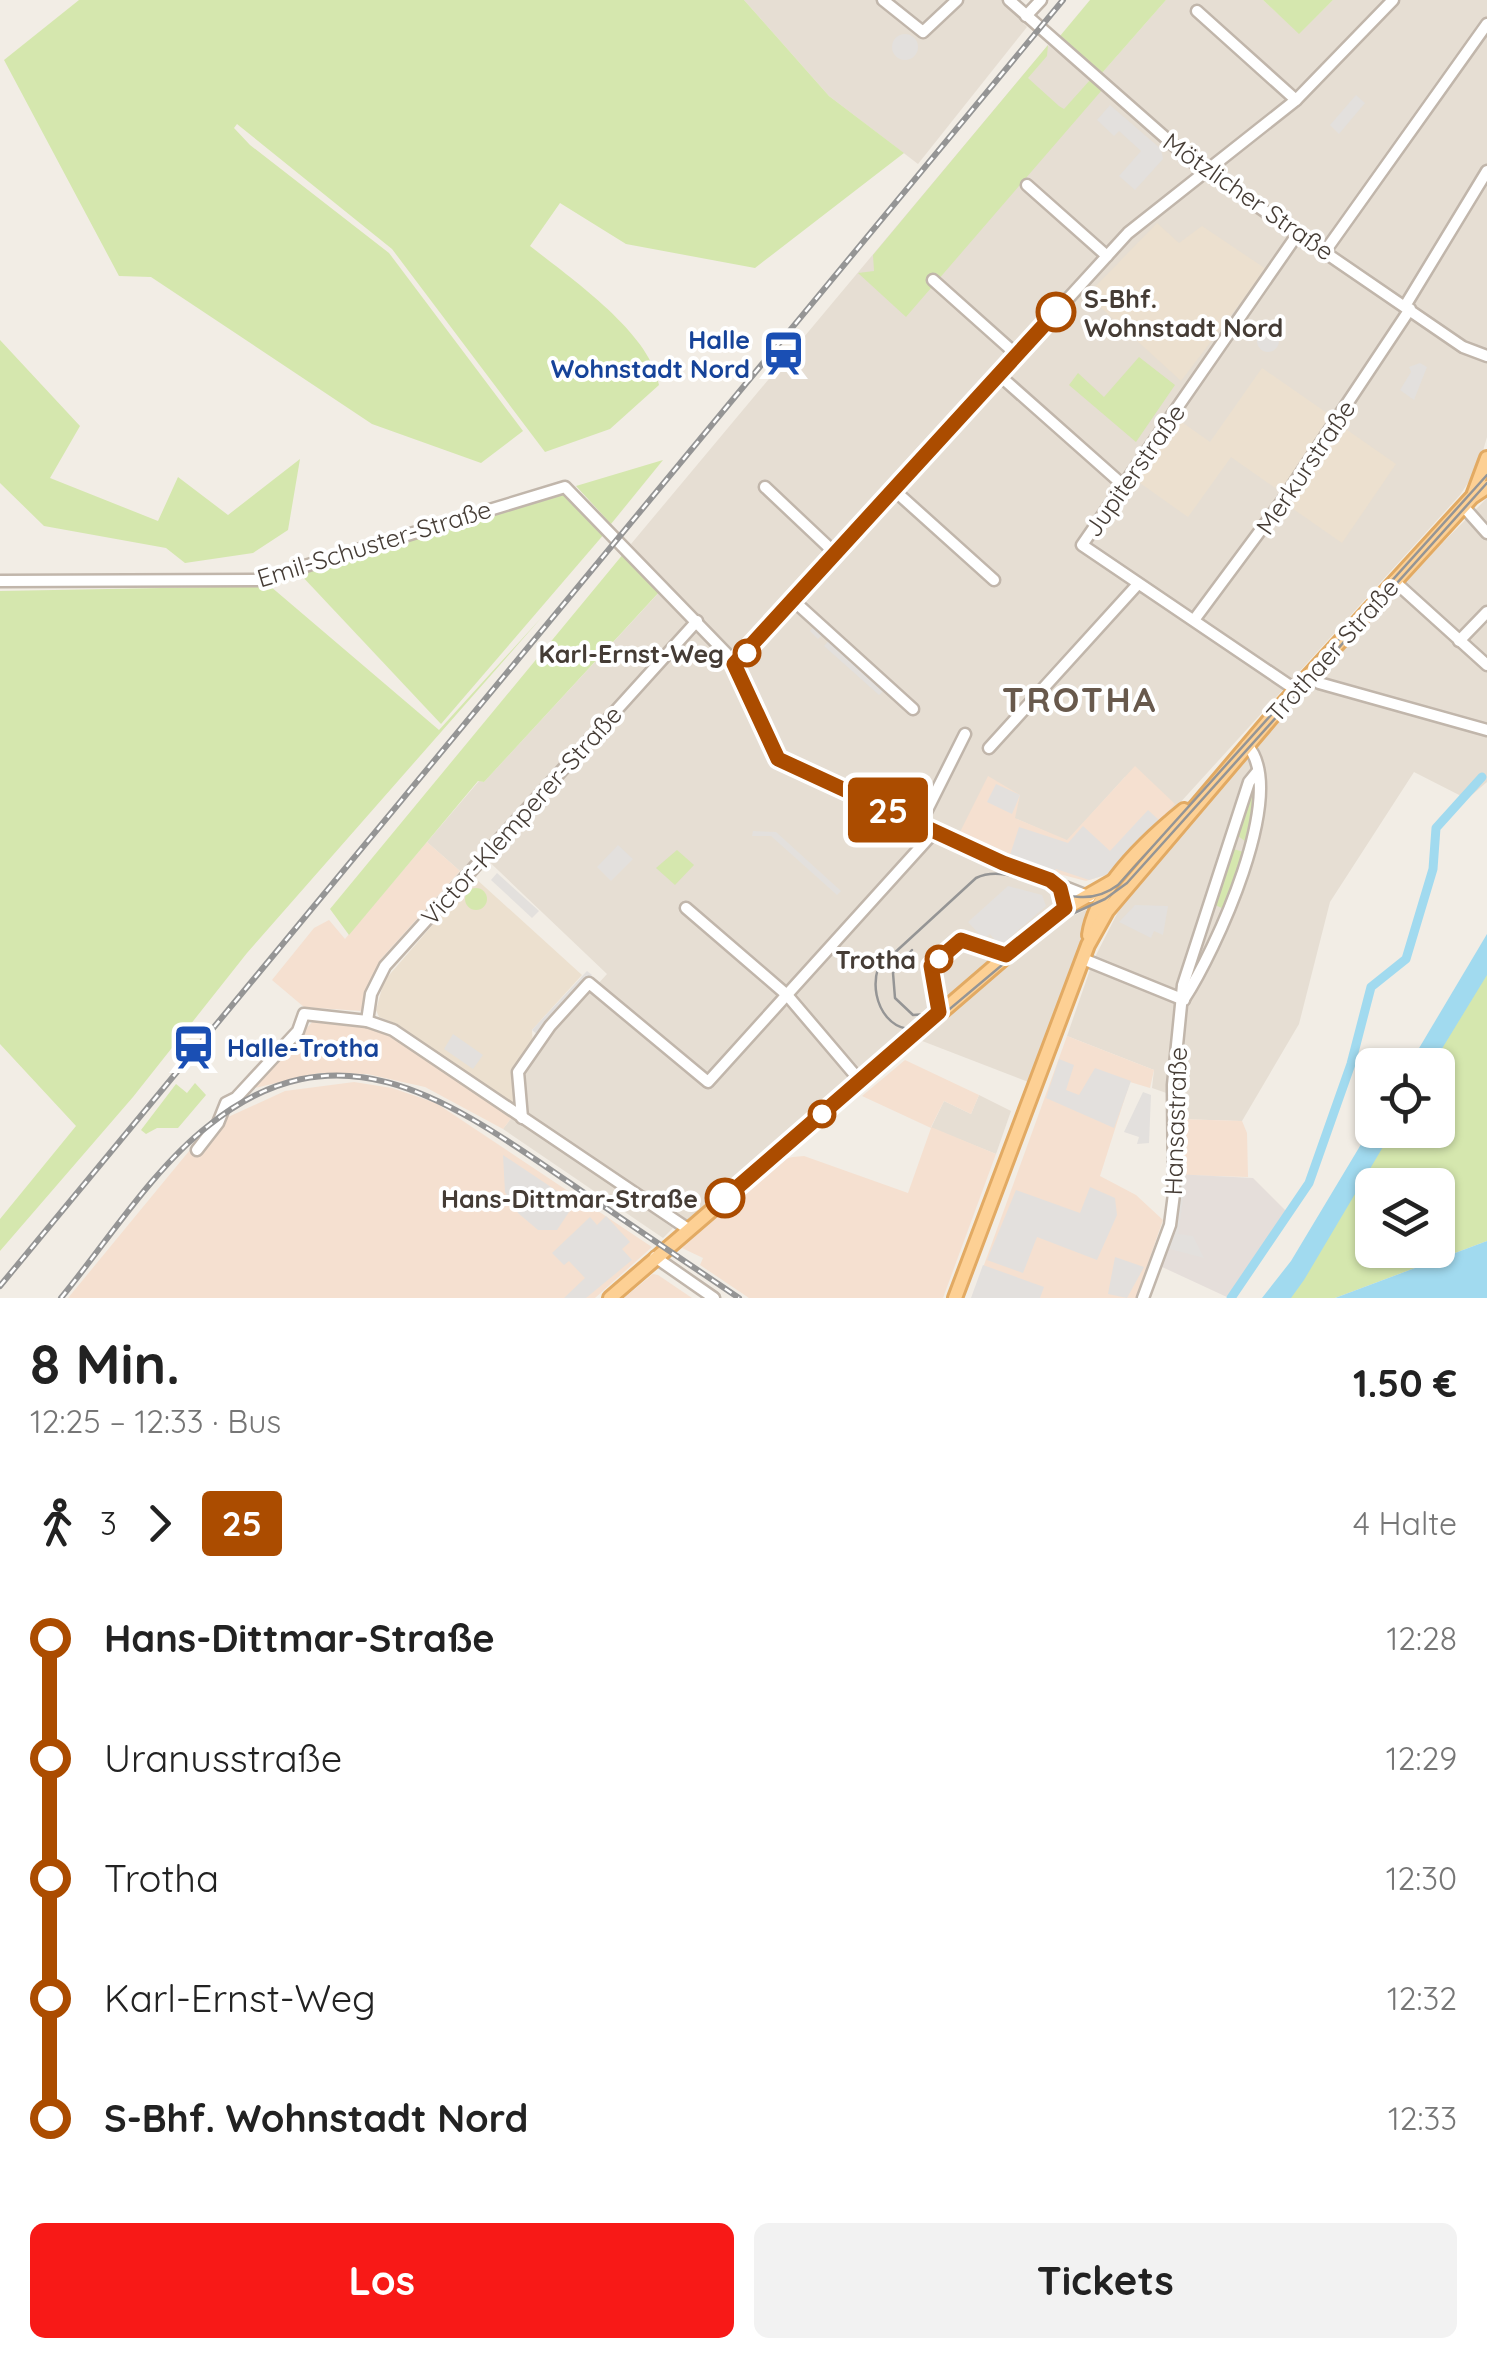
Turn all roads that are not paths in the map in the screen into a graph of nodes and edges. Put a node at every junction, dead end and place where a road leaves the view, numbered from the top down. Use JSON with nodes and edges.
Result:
{"nodes":[{"id":1,"x":883,"y":0,"type":"edge"},
{"id":2,"x":957,"y":0,"type":"edge"},
{"id":3,"x":1009,"y":0,"type":"edge"},
{"id":4,"x":1040,"y":0,"type":"edge"},
{"id":5,"x":1393,"y":0,"type":"edge"},
{"id":6,"x":1197,"y":11,"type":"dead end"},
{"id":7,"x":1026,"y":16,"type":"junction"},
{"id":8,"x":1487,"y":24,"type":"edge"},
{"id":9,"x":1296,"y":100,"type":"junction"},
{"id":10,"x":1487,"y":171,"type":"edge"},
{"id":11,"x":1207,"y":172,"type":"junction"},
{"id":12,"x":1027,"y":185,"type":"dead end"},
{"id":13,"x":1299,"y":232,"type":"junction"},
{"id":14,"x":1326,"y":250,"type":"junction"},
{"id":15,"x":1107,"y":256,"type":"junction"},
{"id":16,"x":933,"y":280,"type":"dead end"},
{"id":17,"x":1408,"y":308,"type":"junction"},
{"id":18,"x":1017,"y":355,"type":"junction"},
{"id":19,"x":1487,"y":356,"type":"edge"},
{"id":20,"x":999,"y":376,"type":"junction"},
{"id":21,"x":1487,"y":458,"type":"edge"},
{"id":22,"x":1123,"y":485,"type":"junction"},
{"id":23,"x":1487,"y":486,"type":"edge"},
{"id":24,"x":765,"y":487,"type":"dead end"},
{"id":25,"x":894,"y":490,"type":"junction"},
{"id":26,"x":1468,"y":502,"type":"junction"},
{"id":27,"x":1487,"y":533,"type":"edge"},
{"id":28,"x":836,"y":554,"type":"junction"},
{"id":29,"x":994,"y":580,"type":"dead end"},
{"id":30,"x":0,"y":581,"type":"edge"},
{"id":31,"x":1394,"y":581,"type":"junction"},
{"id":32,"x":1138,"y":584,"type":"junction"},
{"id":33,"x":795,"y":602,"type":"junction"},
{"id":34,"x":1487,"y":612,"type":"edge"},
{"id":35,"x":1194,"y":620,"type":"junction"},
{"id":36,"x":697,"y":621,"type":"junction"},
{"id":37,"x":1459,"y":641,"type":"junction"},
{"id":38,"x":734,"y":664,"type":"junction"},
{"id":39,"x":1487,"y":664,"type":"edge"},
{"id":40,"x":1308,"y":676,"type":"junction"},
{"id":41,"x":1296,"y":690,"type":"junction"},
{"id":42,"x":913,"y":710,"type":"dead end"},
{"id":43,"x":1487,"y":730,"type":"edge"},
{"id":44,"x":965,"y":734,"type":"dead end"},
{"id":45,"x":1247,"y":745,"type":"junction"},
{"id":46,"x":989,"y":748,"type":"dead end"},
{"id":47,"x":1258,"y":771,"type":"junction"},
{"id":48,"x":1195,"y":804,"type":"junction"},
{"id":49,"x":920,"y":824,"type":"junction"},
{"id":50,"x":935,"y":831,"type":"junction"},
{"id":51,"x":1230,"y":844,"type":"junction"},
{"id":52,"x":1248,"y":850,"type":"junction"},
{"id":53,"x":1050,"y":880,"type":"junction"},
{"id":54,"x":1093,"y":901,"type":"junction"},
{"id":55,"x":686,"y":908,"type":"dead end"},
{"id":56,"x":1065,"y":908,"type":"junction"},
{"id":57,"x":1206,"y":910,"type":"junction"},
{"id":58,"x":1225,"y":918,"type":"junction"},
{"id":59,"x":1099,"y":926,"type":"junction"},
{"id":60,"x":1085,"y":952,"type":"junction"},
{"id":61,"x":1192,"y":976,"type":"junction"},
{"id":62,"x":787,"y":996,"type":"junction"},
{"id":63,"x":1184,"y":1000,"type":"junction"},
{"id":64,"x":367,"y":1021,"type":"junction"},
{"id":65,"x":861,"y":1082,"type":"junction"},
{"id":66,"x":522,"y":1118,"type":"junction"},
{"id":67,"x":197,"y":1150,"type":"dead end"},
{"id":68,"x":688,"y":1229,"type":"junction"},
{"id":69,"x":655,"y":1257,"type":"junction"},
{"id":70,"x":610,"y":1298,"type":"edge"},
{"id":71,"x":714,"y":1298,"type":"edge"},
{"id":72,"x":955,"y":1298,"type":"edge"},
{"id":73,"x":1143,"y":1298,"type":"edge"}],
"edges":[{"from":1,"to":2,"type":"street"},
{"from":3,"to":7,"type":"street","name":"Mötzlicher Straße"},
{"from":4,"to":7,"type":"street"},
{"from":5,"to":9,"type":"street"},
{"from":6,"to":9,"type":"street"},
{"from":7,"to":11,"type":"street","name":"Mötzlicher Straße"},
{"from":8,"to":14,"type":"street"},
{"from":9,"to":11,"type":"street"},
{"from":10,"to":17,"type":"street","name":"Merkurstraße"},
{"from":11,"to":13,"type":"street","name":"Mötzlicher Straße"},
{"from":11,"to":15,"type":"street"},
{"from":12,"to":15,"type":"street"},
{"from":13,"to":14,"type":"street","name":"Mötzlicher Straße"},
{"from":13,"to":22,"type":"street","name":"Jupiterstraße"},
{"from":14,"to":17,"type":"street","name":"Mötzlicher Straße"},
{"from":15,"to":18,"type":"street"},
{"from":16,"to":18,"type":"street"},
{"from":17,"to":19,"type":"street","name":"Mötzlicher Straße"},
{"from":17,"to":35,"type":"street","name":"Merkurstraße"},
{"from":18,"to":20,"type":"street"},
{"from":20,"to":22,"type":"street"},
{"from":20,"to":25,"type":"street"},
{"from":21,"to":26,"type":"main road","name":"Trothaer Straße"},
{"from":22,"to":32,"type":"street","name":"Jupiterstraße"},
{"from":23,"to":26,"type":"main road","name":"Trothaer Straße"},
{"from":24,"to":28,"type":"street"},
{"from":25,"to":28,"type":"street"},
{"from":25,"to":29,"type":"street"},
{"from":26,"to":27,"type":"street"},
{"from":26,"to":31,"type":"main road","name":"Trothaer Straße"},
{"from":28,"to":33,"type":"street"},
{"from":30,"to":36,"type":"street","name":"Emil-Schuster-Straße"},
{"from":31,"to":37,"type":"street"},
{"from":31,"to":40,"type":"main road","name":"Trothaer Straße"},
{"from":32,"to":35,"type":"street","name":"Jupiterstraße"},
{"from":32,"to":46,"type":"street"},
{"from":33,"to":38,"type":"street"},
{"from":33,"to":42,"type":"street"},
{"from":34,"to":37,"type":"street"},
{"from":35,"to":41,"type":"street","name":"Jupiterstraße"},
{"from":36,"to":38,"type":"street"},
{"from":36,"to":64,"type":"street","name":"Victor-Klemperer-Straße"},
{"from":37,"to":39,"type":"street"},
{"from":38,"to":49,"type":"street"},
{"from":40,"to":41,"type":"main road","name":"Trothaer Straße"},
{"from":40,"to":43,"type":"street"},
{"from":41,"to":45,"type":"main road","name":"Trothaer Straße"},
{"from":44,"to":49,"type":"street"},
{"from":45,"to":47,"type":"street"},
{"from":45,"to":48,"type":"main road","name":"Trothaer Straße"},
{"from":47,"to":51,"type":"street"},
{"from":47,"to":52,"type":"street"},
{"from":48,"to":54,"type":"main road","name":"Trothaer Straße"},
{"from":48,"to":59,"type":"main road","name":"Trothaer Straße"},
{"from":49,"to":50,"type":"street"},
{"from":50,"to":53,"type":"street"},
{"from":50,"to":62,"type":"street"},
{"from":51,"to":52,"type":"street"},
{"from":51,"to":57,"type":"street"},
{"from":52,"to":58,"type":"street"},
{"from":53,"to":54,"type":"street"},
{"from":53,"to":56,"type":"street"},
{"from":54,"to":56,"type":"main road","name":"Trothaer Straße"},
{"from":54,"to":59,"type":"street"},
{"from":54,"to":60,"type":"main road","name":"Trothaer Straße"},
{"from":55,"to":62,"type":"street"},
{"from":56,"to":65,"type":"main road","name":"Trothaer Straße"},
{"from":57,"to":58,"type":"street"},
{"from":57,"to":61,"type":"street"},
{"from":58,"to":61,"type":"street"},
{"from":59,"to":60,"type":"main road","name":"Trothaer Straße"},
{"from":60,"to":63,"type":"street"},
{"from":60,"to":72,"type":"main road","name":"Trothaer Straße"},
{"from":61,"to":63,"type":"street","name":"Hansastraße"},
{"from":62,"to":65,"type":"street"},
{"from":62,"to":66,"type":"street"},
{"from":63,"to":73,"type":"street","name":"Hansastraße"},
{"from":64,"to":66,"type":"street"},
{"from":64,"to":67,"type":"street"},
{"from":65,"to":68,"type":"main road","name":"Trothaer Straße"},
{"from":66,"to":68,"type":"street"},
{"from":68,"to":69,"type":"main road","name":"Trothaer Straße"},
{"from":69,"to":70,"type":"main road","name":"Trothaer Straße"},
{"from":69,"to":71,"type":"street"}]}
